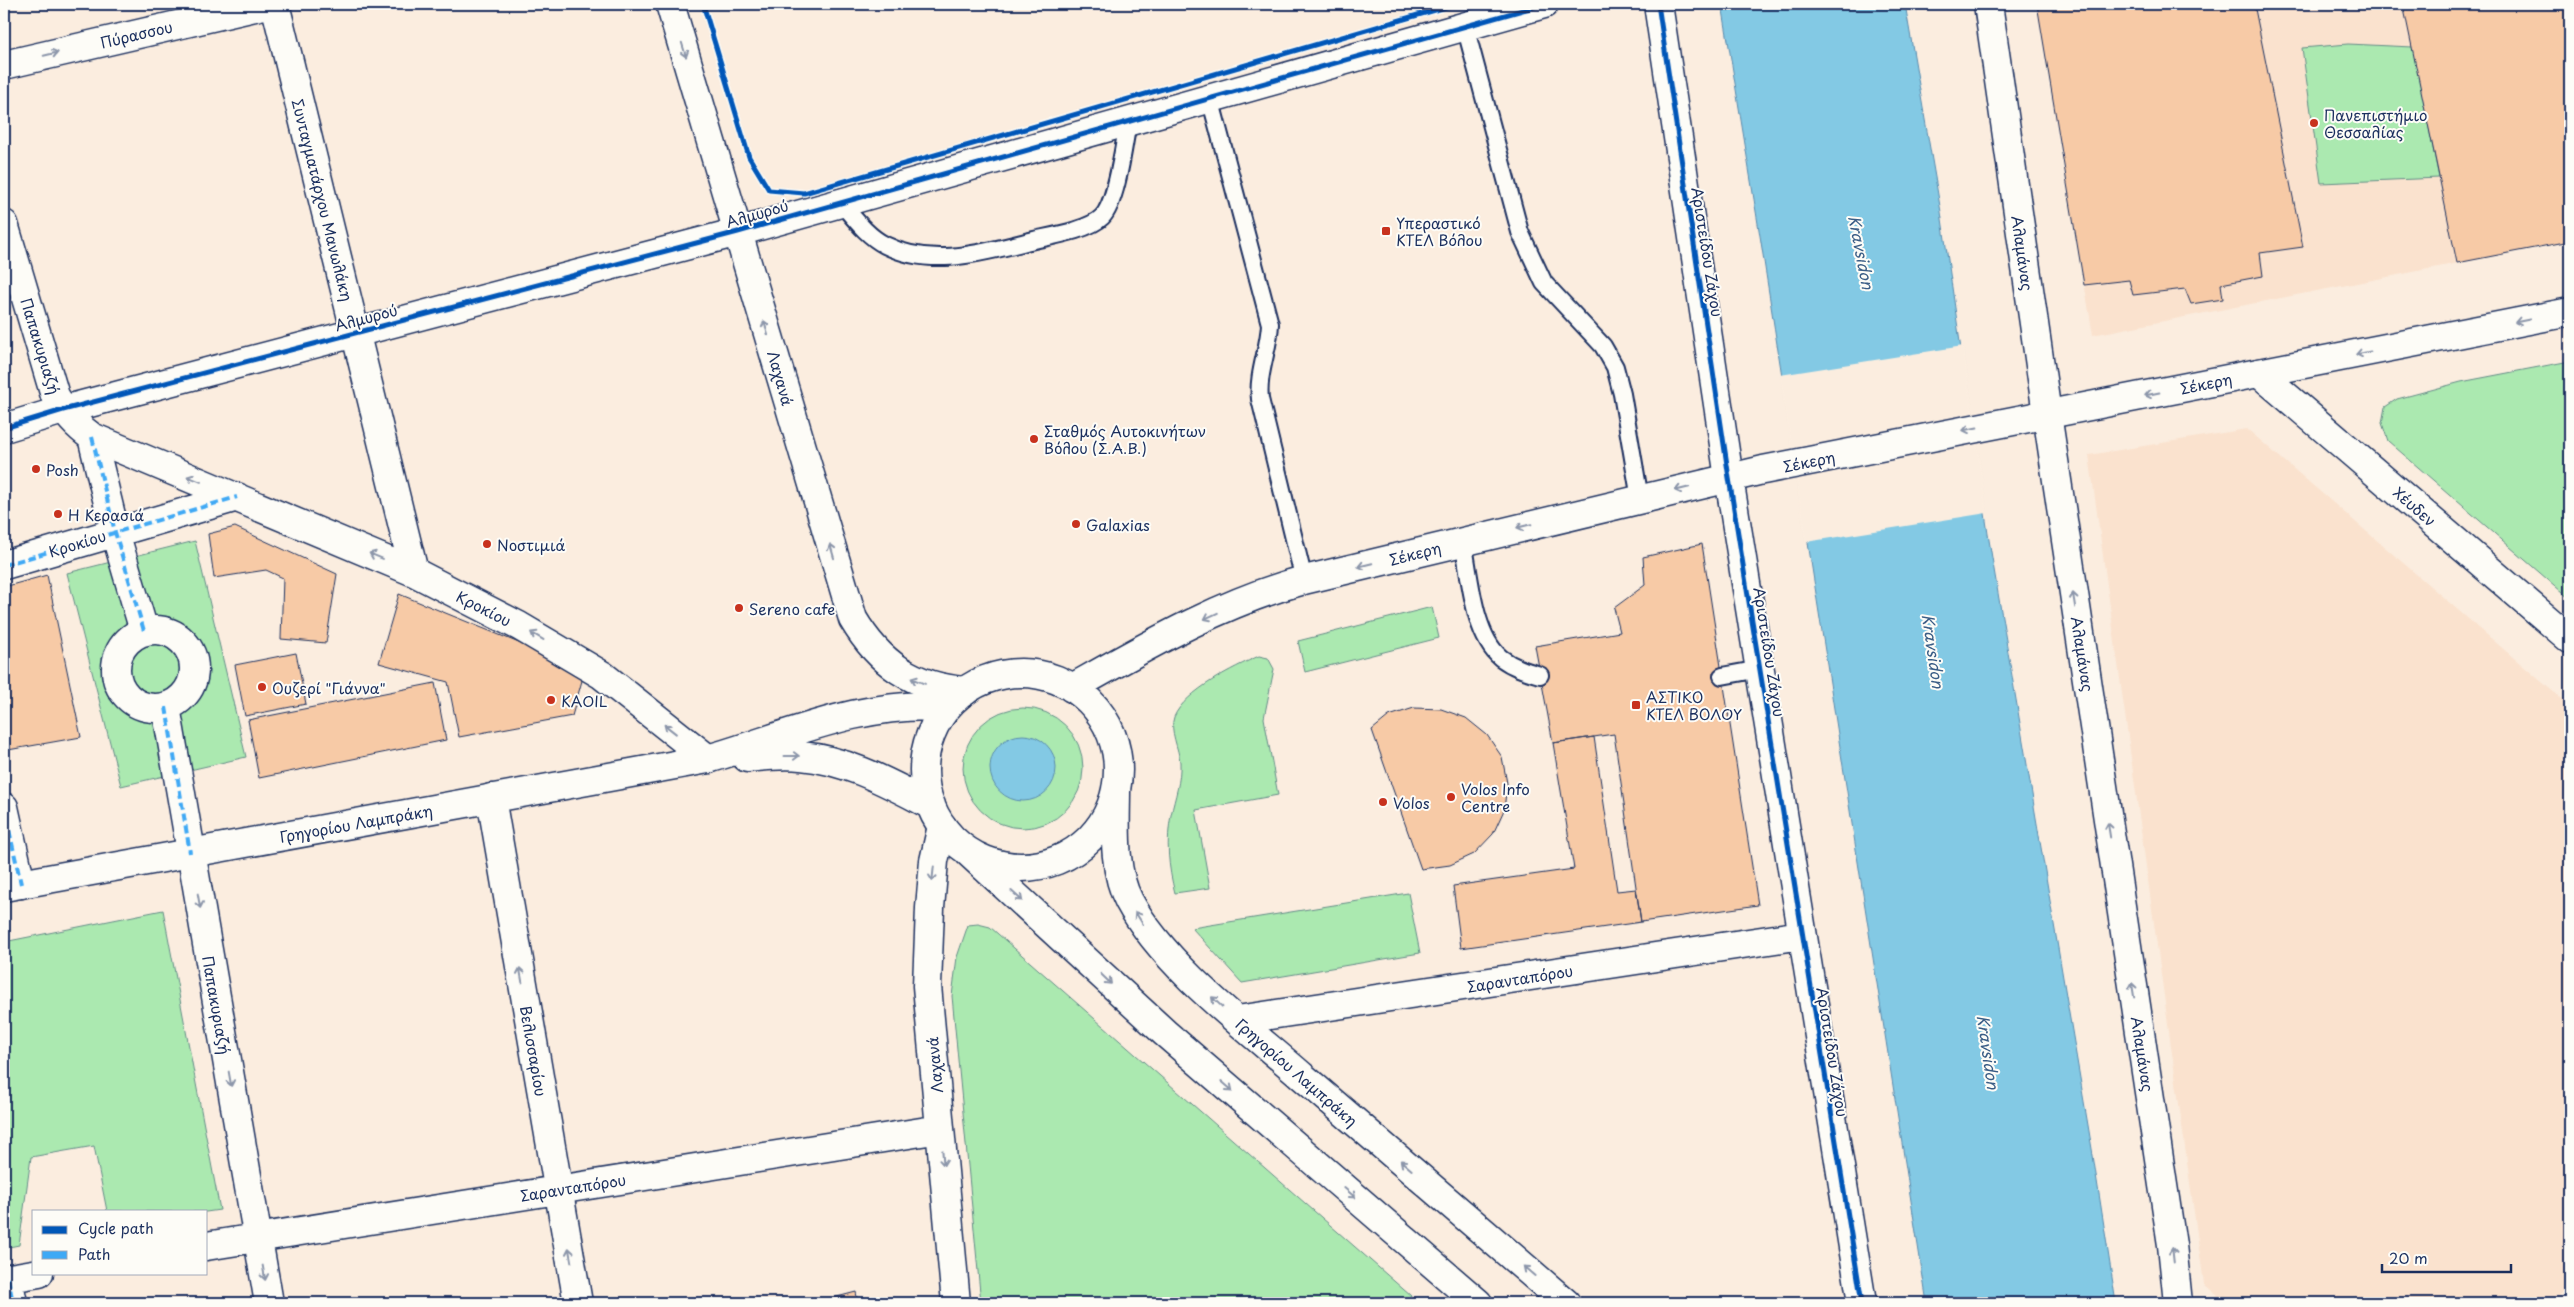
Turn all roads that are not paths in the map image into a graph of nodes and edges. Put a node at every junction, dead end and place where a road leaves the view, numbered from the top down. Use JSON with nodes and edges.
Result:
{"nodes":[{"id":1,"x":268,"y":4,"type":"edge"},
{"id":2,"x":275,"y":4,"type":"edge"},
{"id":3,"x":670,"y":4,"type":"edge"},
{"id":4,"x":1544,"y":4,"type":"edge"},
{"id":5,"x":1658,"y":4,"type":"edge"},
{"id":6,"x":1988,"y":4,"type":"edge"},
{"id":7,"x":1465,"y":26,"type":"junction"},
{"id":8,"x":4,"y":65,"type":"edge"},
{"id":9,"x":1210,"y":98,"type":"junction"},
{"id":10,"x":1128,"y":122,"type":"junction"},
{"id":11,"x":841,"y":203,"type":"junction"},
{"id":12,"x":4,"y":224,"type":"edge"},
{"id":13,"x":738,"y":232,"type":"junction"},
{"id":14,"x":2570,"y":312,"type":"edge"},
{"id":15,"x":355,"y":333,"type":"junction"},
{"id":16,"x":2259,"y":373,"type":"junction"},
{"id":17,"x":63,"y":410,"type":"junction"},
{"id":18,"x":2046,"y":414,"type":"junction"},
{"id":19,"x":4,"y":428,"type":"edge"},
{"id":20,"x":92,"y":437,"type":"junction"},
{"id":21,"x":1729,"y":478,"type":"junction"},
{"id":22,"x":238,"y":497,"type":"junction"},
{"id":23,"x":1640,"y":499,"type":"junction"},
{"id":24,"x":115,"y":532,"type":"junction"},
{"id":25,"x":1463,"y":541,"type":"junction"},
{"id":26,"x":4,"y":565,"type":"edge"},
{"id":27,"x":414,"y":572,"type":"junction"},
{"id":28,"x":1304,"y":580,"type":"junction"},
{"id":29,"x":144,"y":631,"type":"junction"},
{"id":30,"x":2570,"y":639,"type":"edge"},
{"id":31,"x":1760,"y":669,"type":"junction"},
{"id":32,"x":1540,"y":675,"type":"dead end"},
{"id":33,"x":1722,"y":676,"type":"dead end"},
{"id":34,"x":1072,"y":688,"type":"junction"},
{"id":35,"x":956,"y":699,"type":"junction"},
{"id":36,"x":166,"y":707,"type":"junction"},
{"id":37,"x":708,"y":759,"type":"junction"},
{"id":38,"x":1116,"y":789,"type":"junction"},
{"id":39,"x":491,"y":798,"type":"junction"},
{"id":40,"x":4,"y":807,"type":"edge"},
{"id":41,"x":936,"y":816,"type":"junction"},
{"id":42,"x":968,"y":852,"type":"junction"},
{"id":43,"x":190,"y":853,"type":"junction"},
{"id":44,"x":12,"y":886,"type":"edge"},
{"id":45,"x":1802,"y":935,"type":"junction"},
{"id":46,"x":1237,"y":1020,"type":"junction"},
{"id":47,"x":940,"y":1129,"type":"junction"},
{"id":48,"x":559,"y":1190,"type":"junction"},
{"id":49,"x":258,"y":1238,"type":"junction"},
{"id":50,"x":208,"y":1246,"type":"edge"},
{"id":51,"x":38,"y":1274,"type":"edge"},
{"id":52,"x":8,"y":1287,"type":"edge"},
{"id":53,"x":269,"y":1303,"type":"edge"},
{"id":54,"x":578,"y":1303,"type":"edge"},
{"id":55,"x":956,"y":1303,"type":"edge"},
{"id":56,"x":1478,"y":1303,"type":"edge"},
{"id":57,"x":1566,"y":1303,"type":"edge"},
{"id":58,"x":1862,"y":1303,"type":"edge"},
{"id":59,"x":2178,"y":1303,"type":"edge"}],
"edges":[{"from":8,"to":1,"type":"street","name":"Πύρασσου","one_way":true},
{"from":2,"to":15,"type":"street","name":"Συνταγματάρχου Μανωλάκη"},
{"from":3,"to":13,"type":"street","name":"Λαχανά","one_way":true},
{"from":4,"to":7,"type":"street","name":"Αλμυρού"},
{"from":5,"to":21,"type":"street","name":"Αριστείδου Ζάχου"},
{"from":6,"to":18,"type":"street","name":"Αλαμάνας"},
{"from":7,"to":9,"type":"street","name":"Αλμυρού"},
{"from":7,"to":23,"type":"lane"},
{"from":9,"to":10,"type":"street","name":"Αλμυρού"},
{"from":9,"to":28,"type":"lane"},
{"from":10,"to":11,"type":"street","name":"Αλμυρού"},
{"from":10,"to":11,"type":"lane"},
{"from":11,"to":13,"type":"street","name":"Αλμυρού"},
{"from":12,"to":17,"type":"street","name":"Παπακυριαζή"},
{"from":13,"to":15,"type":"street","name":"Αλμυρού"},
{"from":35,"to":13,"type":"street","name":"Λαχανά","one_way":true},
{"from":14,"to":16,"type":"street","name":"Σέκερη","one_way":true},
{"from":15,"to":17,"type":"street","name":"Αλμυρού"},
{"from":15,"to":27,"type":"street","name":"Συνταγματάρχου Μανωλάκη"},
{"from":16,"to":18,"type":"street","name":"Σέκερη","one_way":true},
{"from":16,"to":30,"type":"street","name":"Χέυδεν"},
{"from":17,"to":19,"type":"street","name":"Αλμυρού"},
{"from":17,"to":20,"type":"street","name":"Κροκίου"},
{"from":18,"to":21,"type":"street","name":"Σέκερη","one_way":true},
{"from":59,"to":18,"type":"street","name":"Αλαμάνας","one_way":true},
{"from":22,"to":20,"type":"street","name":"Κροκίου","one_way":true},
{"from":20,"to":24,"type":"street"},
{"from":21,"to":23,"type":"street","name":"Σέκερη","one_way":true},
{"from":21,"to":31,"type":"street","name":"Αριστείδου Ζάχου"},
{"from":22,"to":24,"type":"street","name":"Κροκίου"},
{"from":27,"to":22,"type":"street","name":"Κροκίου","one_way":true},
{"from":23,"to":25,"type":"street","name":"Σέκερη","one_way":true},
{"from":24,"to":26,"type":"street","name":"Κροκίου"},
{"from":24,"to":29,"type":"street"},
{"from":25,"to":28,"type":"street","name":"Σέκερη","one_way":true},
{"from":25,"to":32,"type":"lane"},
{"from":37,"to":27,"type":"street","name":"Κροκίου","one_way":true},
{"from":28,"to":34,"type":"street","name":"Σέκερη","one_way":true},
{"from":29,"to":36,"type":"street"},
{"from":29,"to":36,"type":"street"},
{"from":31,"to":33,"type":"lane"},
{"from":31,"to":45,"type":"street","name":"Αριστείδου Ζάχου"},
{"from":34,"to":35,"type":"street"},
{"from":34,"to":38,"type":"street"},
{"from":35,"to":37,"type":"street","name":"Γρηγορίου Λαμπράκη"},
{"from":35,"to":41,"type":"street"},
{"from":36,"to":43,"type":"street","name":"Παπακυριαζή"},
{"from":37,"to":39,"type":"street","name":"Γρηγορίου Λαμπράκη"},
{"from":37,"to":41,"type":"street","name":"Γρηγορίου Λαμπράκη","one_way":true},
{"from":38,"to":42,"type":"street"},
{"from":46,"to":38,"type":"street","name":"Γρηγορίου Λαμπράκη","one_way":true},
{"from":39,"to":43,"type":"street","name":"Γρηγορίου Λαμπράκη"},
{"from":48,"to":39,"type":"street","name":"Βελισσαρίου","one_way":true},
{"from":40,"to":44,"type":"street"},
{"from":41,"to":42,"type":"street"},
{"from":41,"to":47,"type":"street","name":"Λαχανά","one_way":true},
{"from":42,"to":56,"type":"street","one_way":true},
{"from":43,"to":44,"type":"street","name":"Γρηγορίου Λαμπράκη"},
{"from":43,"to":49,"type":"street","name":"Παπακυριαζή","one_way":true},
{"from":45,"to":46,"type":"street","name":"Σαρανταπόρου"},
{"from":45,"to":58,"type":"street","name":"Αριστείδου Ζάχου"},
{"from":57,"to":46,"type":"street","name":"Γρηγορίου Λαμπράκη","one_way":true},
{"from":47,"to":48,"type":"street","name":"Σαρανταπόρου"},
{"from":47,"to":55,"type":"street","name":"Λαχανά","one_way":true},
{"from":48,"to":49,"type":"street","name":"Σαρανταπόρου"},
{"from":54,"to":48,"type":"street","name":"Βελισσαρίου","one_way":true},
{"from":49,"to":50,"type":"street","name":"Σαρανταπόρου"},
{"from":49,"to":53,"type":"street","name":"Παπακυριαζή","one_way":true},
{"from":51,"to":52,"type":"street"}]}
